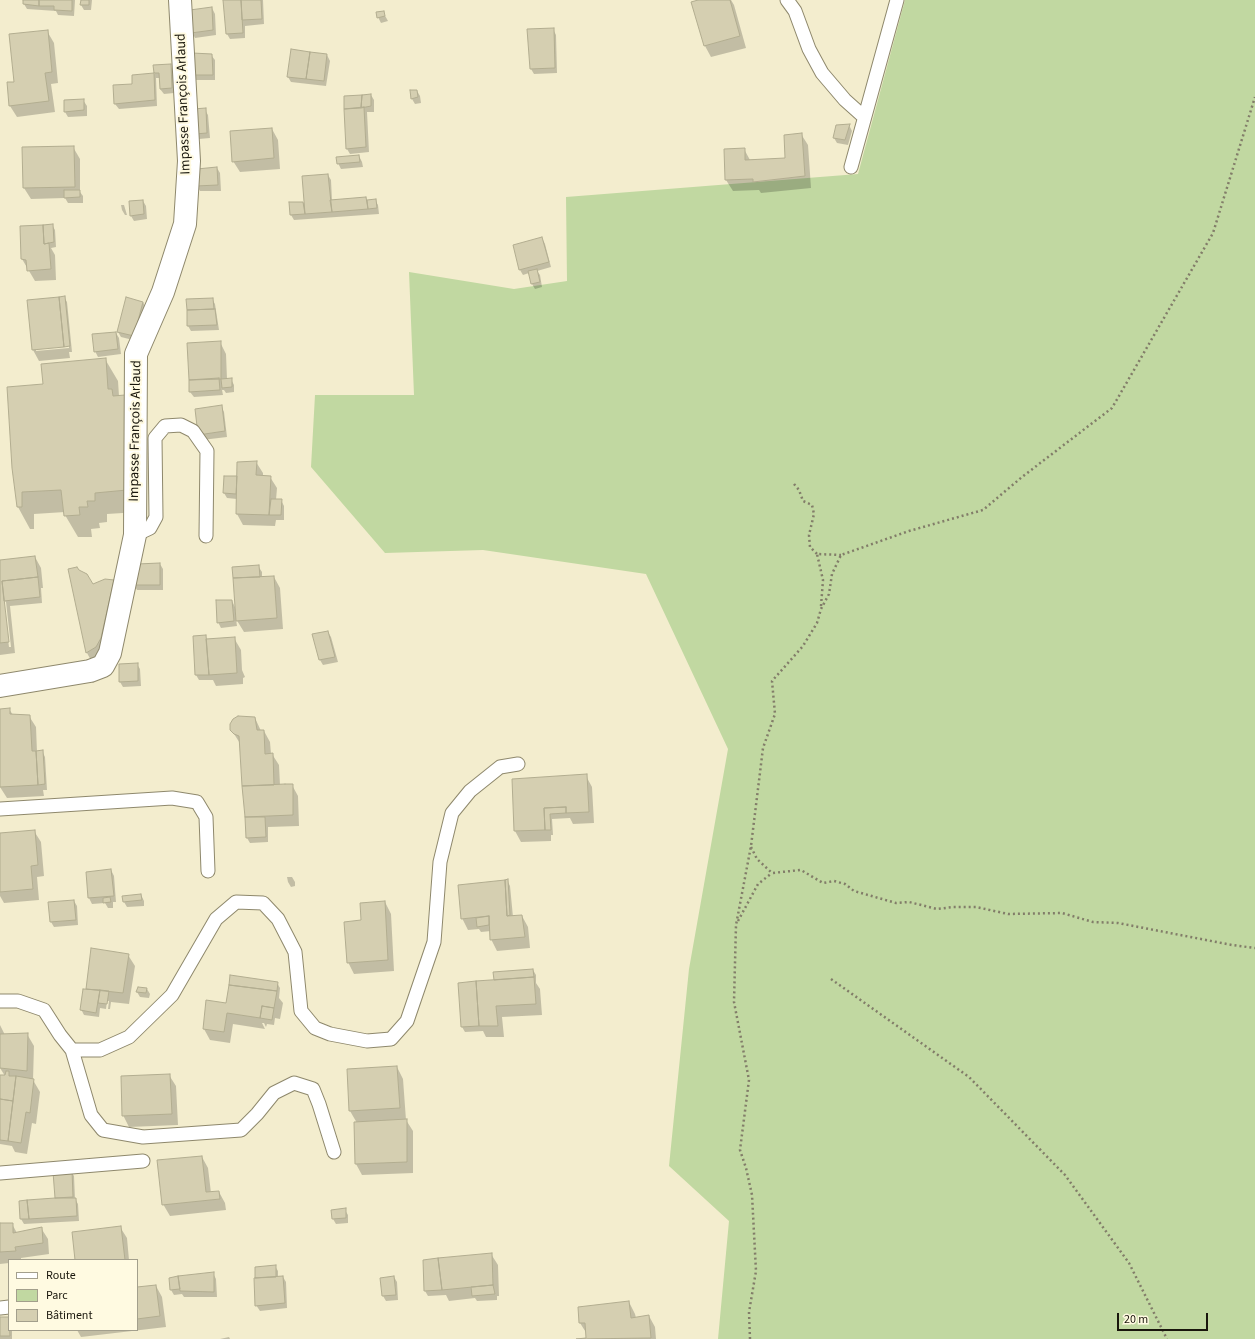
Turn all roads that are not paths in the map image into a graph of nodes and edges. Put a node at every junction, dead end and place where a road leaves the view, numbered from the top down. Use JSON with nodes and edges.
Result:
{"nodes":[{"id":1,"x":180,"y":0,"type":"edge"},
{"id":2,"x":788,"y":0,"type":"edge"},
{"id":3,"x":897,"y":0,"type":"edge"},
{"id":4,"x":864,"y":117,"type":"junction"},
{"id":5,"x":851,"y":167,"type":"dead end"},
{"id":6,"x":134,"y":535,"type":"junction"},
{"id":7,"x":206,"y":536,"type":"dead end"},
{"id":8,"x":0,"y":686,"type":"edge"},
{"id":9,"x":518,"y":764,"type":"dead end"},
{"id":10,"x":0,"y":809,"type":"edge"},
{"id":11,"x":208,"y":871,"type":"dead end"},
{"id":12,"x":0,"y":1001,"type":"edge"},
{"id":13,"x":72,"y":1050,"type":"junction"},
{"id":14,"x":334,"y":1152,"type":"dead end"},
{"id":15,"x":143,"y":1161,"type":"dead end"},
{"id":16,"x":0,"y":1173,"type":"edge"}],
"edges":[{"from":1,"to":6,"type":"street","name":"Impasse François Arlaud"},
{"from":2,"to":4,"type":"lane"},
{"from":3,"to":4,"type":"lane"},
{"from":4,"to":5,"type":"lane"},
{"from":6,"to":7,"type":"lane"},
{"from":6,"to":8,"type":"street","name":"Impasse François Arlaud"},
{"from":9,"to":13,"type":"lane"},
{"from":10,"to":11,"type":"lane"},
{"from":12,"to":13,"type":"lane"},
{"from":13,"to":14,"type":"lane"},
{"from":15,"to":16,"type":"lane"}]}
